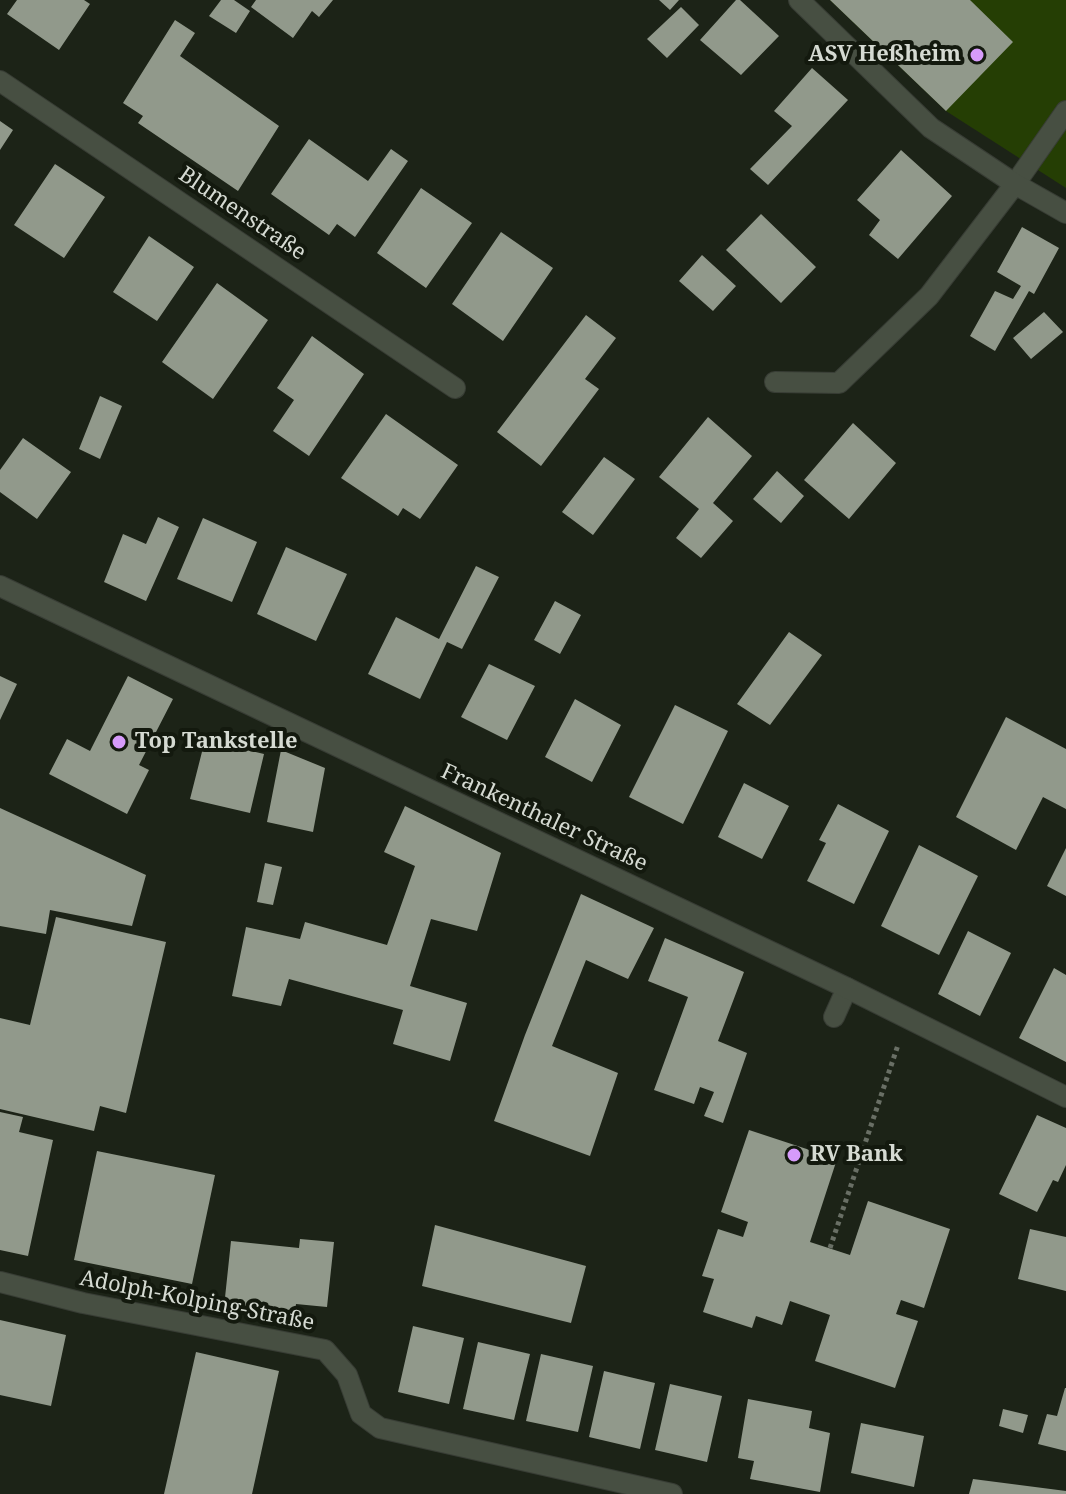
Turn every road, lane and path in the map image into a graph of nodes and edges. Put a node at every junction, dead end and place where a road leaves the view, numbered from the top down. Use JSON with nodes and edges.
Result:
{"nodes":[{"id":1,"x":799,"y":0,"type":"edge"},
{"id":2,"x":0,"y":81,"type":"edge"},
{"id":3,"x":1066,"y":111,"type":"edge"},
{"id":4,"x":1015,"y":184,"type":"junction"},
{"id":5,"x":1066,"y":213,"type":"edge"},
{"id":6,"x":775,"y":382,"type":"dead end"},
{"id":7,"x":455,"y":388,"type":"dead end"},
{"id":8,"x":0,"y":586,"type":"edge"},
{"id":9,"x":847,"y":988,"type":"junction"},
{"id":10,"x":834,"y":1017,"type":"dead end"},
{"id":11,"x":907,"y":1017,"type":"junction"},
{"id":12,"x":1066,"y":1097,"type":"edge"},
{"id":13,"x":830,"y":1248,"type":"dead end"},
{"id":14,"x":0,"y":1282,"type":"edge"},
{"id":15,"x":672,"y":1494,"type":"edge"}],
"edges":[{"from":1,"to":4,"type":"street"},
{"from":2,"to":7,"type":"street","name":"Blumenstraße"},
{"from":3,"to":4,"type":"street"},
{"from":4,"to":5,"type":"street"},
{"from":4,"to":6,"type":"street"},
{"from":8,"to":9,"type":"street","name":"Frankenthaler Straße"},
{"from":9,"to":10,"type":"street"},
{"from":9,"to":11,"type":"street","name":"Frankenthaler Straße"},
{"from":11,"to":12,"type":"street","name":"Frankenthaler Straße"},
{"from":11,"to":13,"type":"path"},
{"from":14,"to":15,"type":"street","name":"Adolph-Kolping-Straße"}]}
